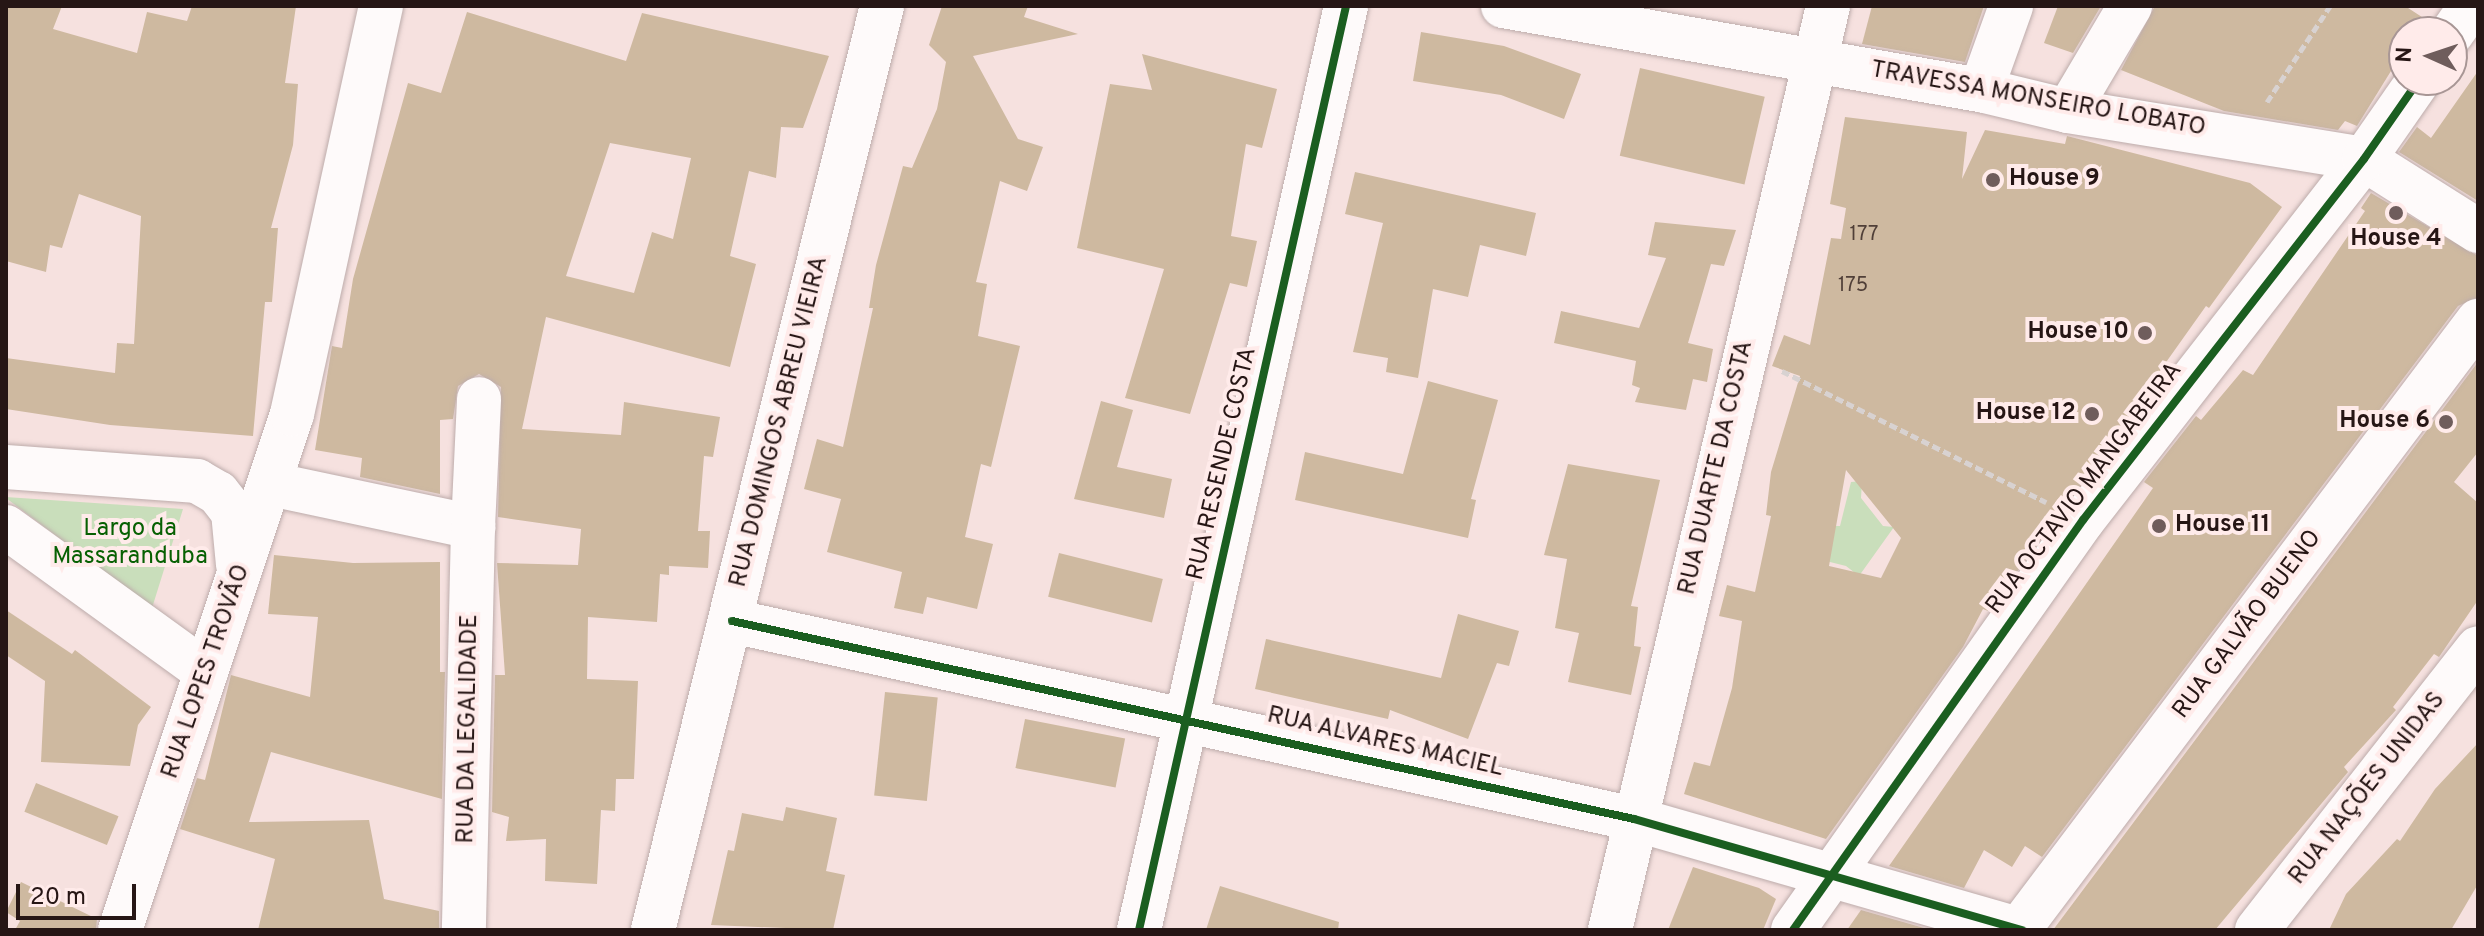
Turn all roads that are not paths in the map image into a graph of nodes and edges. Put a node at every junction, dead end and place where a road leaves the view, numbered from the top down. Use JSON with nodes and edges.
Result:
{"nodes":[{"id":1,"x":381,"y":6,"type":"edge"},
{"id":2,"x":882,"y":6,"type":"edge"},
{"id":3,"x":1346,"y":6,"type":"edge"},
{"id":4,"x":1503,"y":6,"type":"edge"},
{"id":5,"x":1828,"y":6,"type":"edge"},
{"id":6,"x":2011,"y":6,"type":"edge"},
{"id":7,"x":2130,"y":6,"type":"edge"},
{"id":8,"x":1584,"y":15,"type":"edge"},
{"id":9,"x":1816,"y":61,"type":"junction"},
{"id":10,"x":1981,"y":90,"type":"junction"},
{"id":11,"x":2408,"y":96,"type":"edge"},
{"id":12,"x":2068,"y":111,"type":"junction"},
{"id":13,"x":2364,"y":159,"type":"junction"},
{"id":14,"x":2478,"y":231,"type":"edge"},
{"id":15,"x":2478,"y":321,"type":"edge"},
{"id":16,"x":479,"y":399,"type":"dead end"},
{"id":17,"x":292,"y":414,"type":"junction"},
{"id":18,"x":6,"y":467,"type":"edge"},
{"id":19,"x":197,"y":481,"type":"junction"},
{"id":20,"x":271,"y":484,"type":"junction"},
{"id":21,"x":6,"y":527,"type":"edge"},
{"id":22,"x":473,"y":527,"type":"junction"},
{"id":23,"x":238,"y":579,"type":"junction"},
{"id":24,"x":732,"y":621,"type":"junction"},
{"id":25,"x":2478,"y":648,"type":"edge"},
{"id":26,"x":206,"y":672,"type":"junction"},
{"id":27,"x":1186,"y":719,"type":"junction"},
{"id":28,"x":1634,"y":819,"type":"junction"},
{"id":29,"x":1827,"y":878,"type":"junction"},
{"id":30,"x":120,"y":930,"type":"edge"},
{"id":31,"x":464,"y":930,"type":"edge"},
{"id":32,"x":653,"y":930,"type":"edge"},
{"id":33,"x":1139,"y":930,"type":"edge"},
{"id":34,"x":1610,"y":930,"type":"edge"},
{"id":35,"x":1793,"y":930,"type":"edge"},
{"id":36,"x":2020,"y":930,"type":"edge"},
{"id":37,"x":2257,"y":930,"type":"edge"}],
"edges":[{"from":1,"to":17,"type":"street","name":"RUA LOPES TROVÃO"},
{"from":2,"to":24,"type":"street","name":"RUA DOMINGOS ABREU VIEIRA"},
{"from":3,"to":27,"type":"street","name":"RUA RESENDE COSTA"},
{"from":4,"to":8,"type":"street","name":"TRAVESSA MONSEIRO LOBATO"},
{"from":5,"to":9,"type":"street","name":"RUA DUARTE DA COSTA"},
{"from":6,"to":10,"type":"street"},
{"from":7,"to":12,"type":"street"},
{"from":8,"to":9,"type":"street","name":"TRAVESSA MONSEIRO LOBATO"},
{"from":9,"to":10,"type":"street","name":"TRAVESSA MONSEIRO LOBATO"},
{"from":9,"to":28,"type":"street","name":"RUA DUARTE DA COSTA"},
{"from":10,"to":12,"type":"street","name":"TRAVESSA MONSEIRO LOBATO"},
{"from":11,"to":13,"type":"street","name":"RUA OCTAVIO MANGABEIRA"},
{"from":12,"to":13,"type":"street","name":"TRAVESSA MONSEIRO LOBATO"},
{"from":13,"to":14,"type":"street","name":"TRAVESSA MONSEIRO LOBATO"},
{"from":13,"to":29,"type":"street","name":"RUA OCTAVIO MANGABEIRA"},
{"from":15,"to":36,"type":"street","name":"RUA GALVÃO BUENO"},
{"from":16,"to":22,"type":"street","name":"RUA DA LEGALIDADE"},
{"from":17,"to":19,"type":"street","name":"RUA LOPES TROVÃO"},
{"from":17,"to":20,"type":"street","name":"RUA LOPES TROVÃO"},
{"from":18,"to":19,"type":"street"},
{"from":19,"to":23,"type":"street"},
{"from":20,"to":22,"type":"street"},
{"from":20,"to":23,"type":"street","name":"RUA LOPES TROVÃO"},
{"from":21,"to":26,"type":"street"},
{"from":22,"to":31,"type":"street","name":"RUA DA LEGALIDADE"},
{"from":23,"to":26,"type":"street","name":"RUA LOPES TROVÃO"},
{"from":24,"to":27,"type":"street","name":"RUA ALVARES MACIEL"},
{"from":24,"to":32,"type":"street","name":"RUA DOMINGOS ABREU VIEIRA"},
{"from":25,"to":37,"type":"street","name":"RUA NAÇÕES UNIDAS"},
{"from":26,"to":30,"type":"street","name":"RUA LOPES TROVÃO"},
{"from":27,"to":28,"type":"street","name":"RUA ALVARES MACIEL"},
{"from":27,"to":33,"type":"street","name":"RUA RESENDE COSTA"},
{"from":28,"to":29,"type":"street","name":"RUA ALVARES MACIEL"},
{"from":28,"to":34,"type":"street","name":"RUA DUARTE DA COSTA"},
{"from":29,"to":35,"type":"street","name":"RUA OCTAVIO MANGABEIRA"},
{"from":29,"to":36,"type":"street","name":"RUA ALVARES MACIEL"}]}
